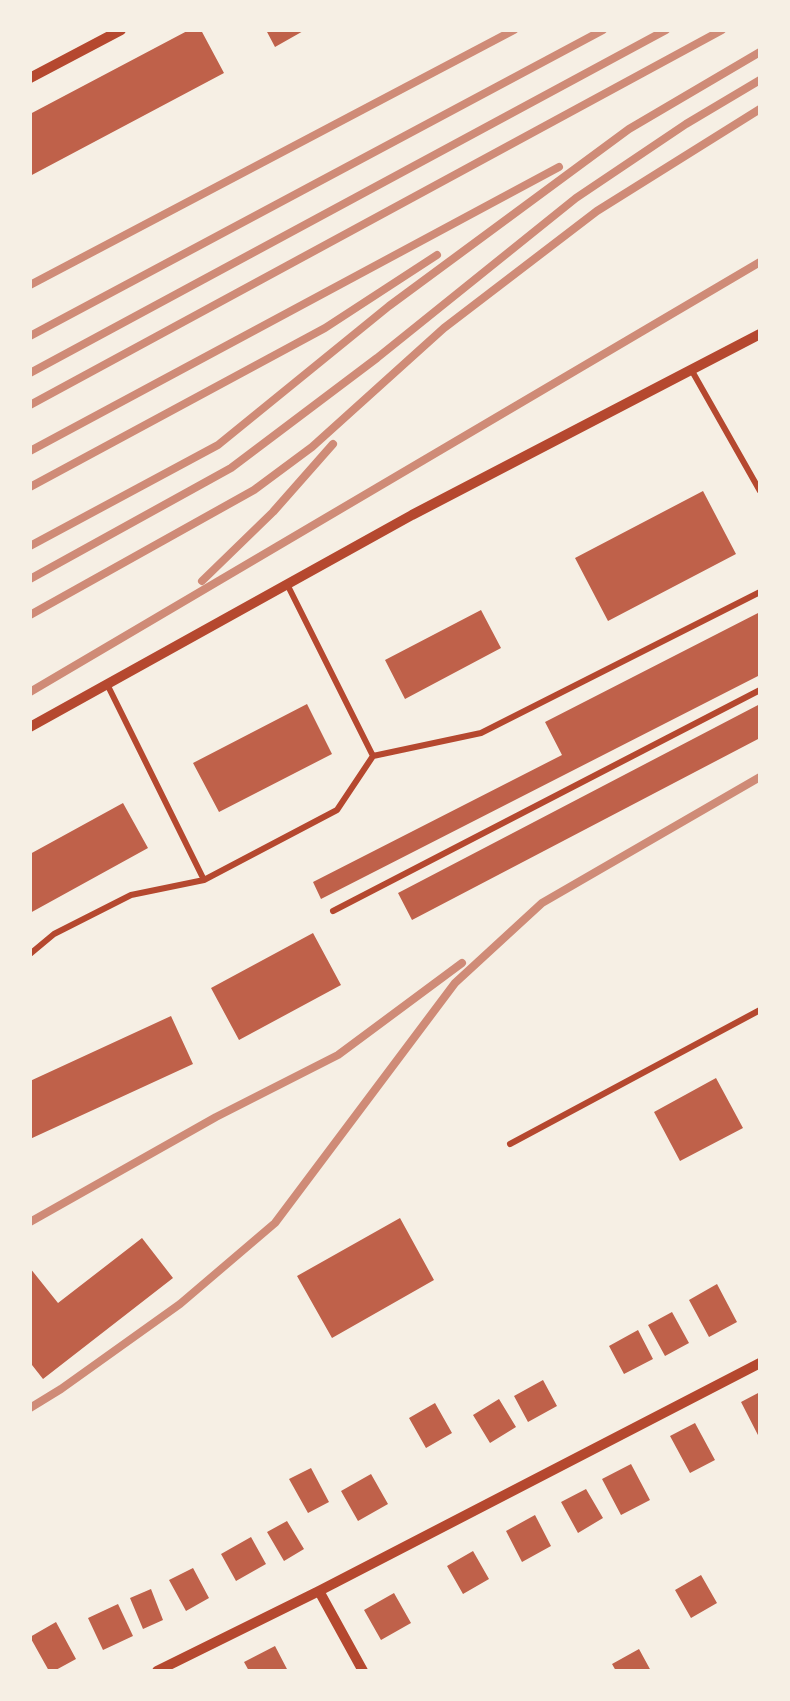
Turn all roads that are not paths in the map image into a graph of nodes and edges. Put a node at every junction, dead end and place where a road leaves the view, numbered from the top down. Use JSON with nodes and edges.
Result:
{"nodes":[{"id":1,"x":122,"y":30,"type":"edge"},
{"id":2,"x":30,"y":78,"type":"edge"},
{"id":3,"x":760,"y":334,"type":"edge"},
{"id":4,"x":692,"y":371,"type":"junction"},
{"id":5,"x":760,"y":491,"type":"edge"},
{"id":6,"x":288,"y":586,"type":"junction"},
{"id":7,"x":760,"y":592,"type":"edge"},
{"id":8,"x":108,"y":686,"type":"junction"},
{"id":9,"x":760,"y":690,"type":"edge"},
{"id":10,"x":30,"y":728,"type":"edge"},
{"id":11,"x":373,"y":756,"type":"junction"},
{"id":12,"x":204,"y":880,"type":"junction"},
{"id":13,"x":333,"y":910,"type":"dead end"},
{"id":14,"x":30,"y":954,"type":"edge"},
{"id":15,"x":760,"y":1010,"type":"edge"},
{"id":16,"x":510,"y":1144,"type":"dead end"},
{"id":17,"x":760,"y":1363,"type":"edge"},
{"id":18,"x":319,"y":1591,"type":"junction"},
{"id":19,"x":157,"y":1671,"type":"edge"},
{"id":20,"x":363,"y":1671,"type":"edge"}],
"edges":[{"from":1,"to":2,"type":"street"},
{"from":3,"to":4,"type":"street"},
{"from":4,"to":5,"type":"lane"},
{"from":4,"to":6,"type":"street"},
{"from":6,"to":8,"type":"street"},
{"from":6,"to":11,"type":"lane"},
{"from":7,"to":11,"type":"lane"},
{"from":8,"to":10,"type":"street"},
{"from":8,"to":12,"type":"lane"},
{"from":9,"to":13,"type":"lane"},
{"from":11,"to":12,"type":"lane"},
{"from":12,"to":14,"type":"lane"},
{"from":15,"to":16,"type":"lane"},
{"from":17,"to":18,"type":"street"},
{"from":18,"to":19,"type":"street"},
{"from":18,"to":20,"type":"street"}]}
